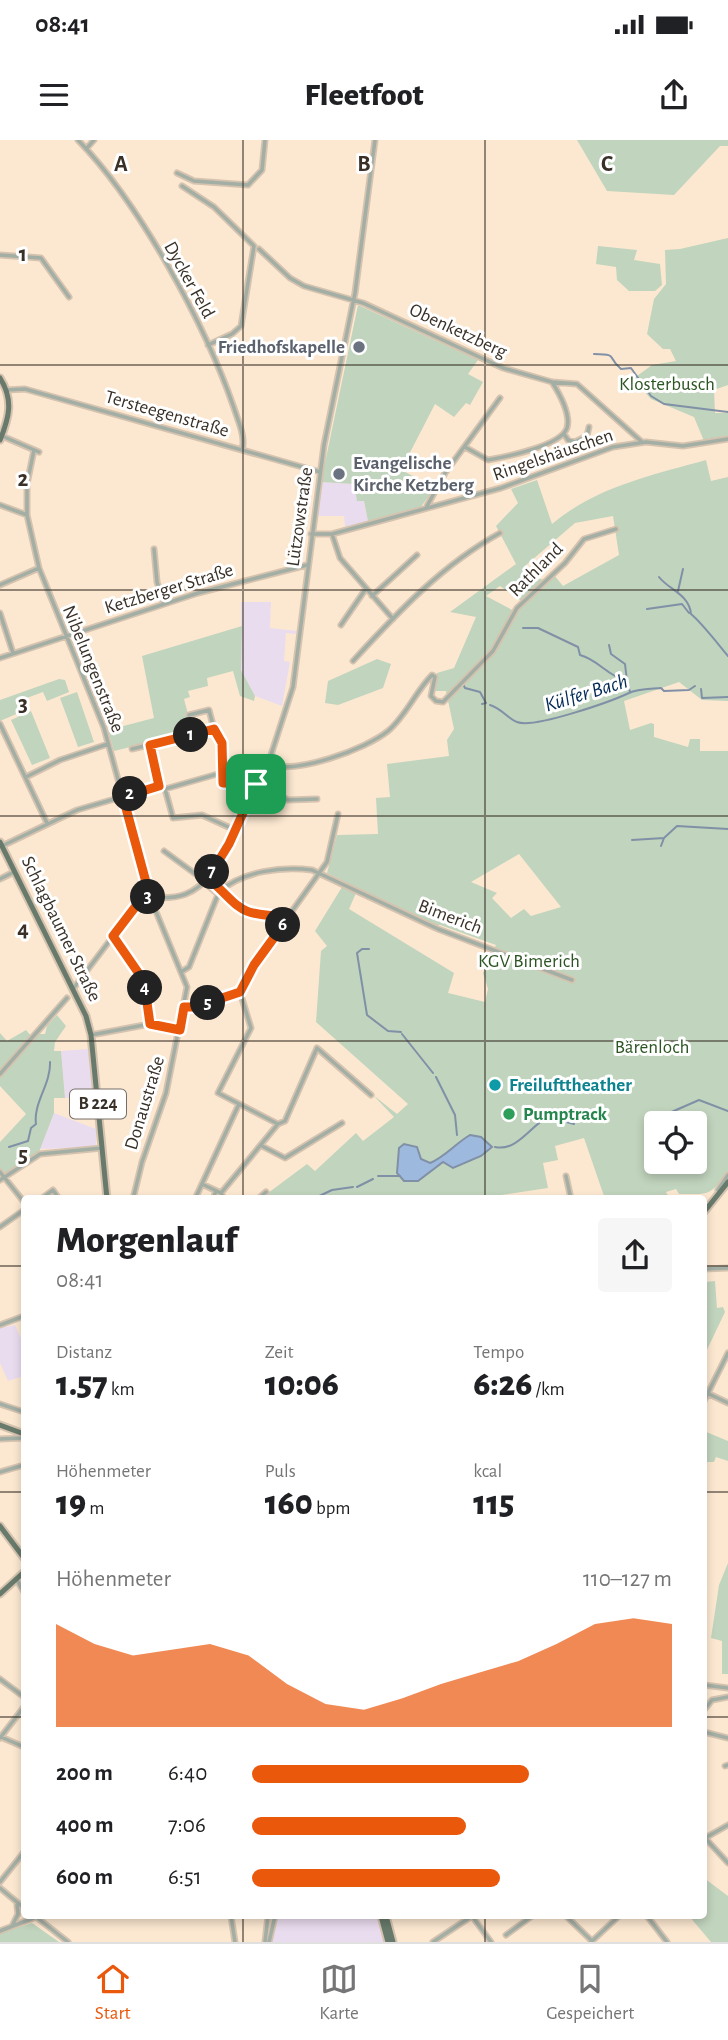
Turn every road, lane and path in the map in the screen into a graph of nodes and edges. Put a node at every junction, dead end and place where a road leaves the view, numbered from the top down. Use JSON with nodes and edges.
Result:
{"nodes":[{"id":1,"x":78,"y":140,"type":"edge"},
{"id":2,"x":94,"y":140,"type":"edge"},
{"id":3,"x":265,"y":140,"type":"edge"},
{"id":4,"x":375,"y":140,"type":"edge"},
{"id":5,"x":86,"y":149,"type":"junction"},
{"id":6,"x":177,"y":173,"type":"dead end"},
{"id":7,"x":182,"y":186,"type":"dead end"},
{"id":8,"x":259,"y":249,"type":"dead end"},
{"id":9,"x":0,"y":255,"type":"edge"},
{"id":10,"x":69,"y":297,"type":"dead end"},
{"id":11,"x":354,"y":301,"type":"junction"},
{"id":12,"x":208,"y":345,"type":"junction"},
{"id":13,"x":0,"y":378,"type":"edge"},
{"id":14,"x":552,"y":382,"type":"junction"},
{"id":15,"x":6,"y":390,"type":"junction"},
{"id":16,"x":500,"y":398,"type":"dead end"},
{"id":17,"x":589,"y":427,"type":"dead end"},
{"id":18,"x":564,"y":434,"type":"junction"},
{"id":19,"x":1,"y":438,"type":"edge"},
{"id":20,"x":728,"y":439,"type":"edge"},
{"id":21,"x":642,"y":442,"type":"junction"},
{"id":22,"x":465,"y":447,"type":"junction"},
{"id":23,"x":242,"y":450,"type":"junction"},
{"id":24,"x":320,"y":472,"type":"junction"},
{"id":25,"x":0,"y":505,"type":"edge"},
{"id":26,"x":426,"y":508,"type":"junction"},
{"id":27,"x":27,"y":515,"type":"junction"},
{"id":28,"x":615,"y":529,"type":"dead end"},
{"id":29,"x":500,"y":533,"type":"dead end"},
{"id":30,"x":311,"y":534,"type":"junction"},
{"id":31,"x":332,"y":534,"type":"junction"},
{"id":32,"x":154,"y":549,"type":"dead end"},
{"id":33,"x":417,"y":555,"type":"dead end"},
{"id":34,"x":307,"y":565,"type":"junction"},
{"id":35,"x":39,"y":568,"type":"junction"},
{"id":36,"x":0,"y":585,"type":"edge"},
{"id":37,"x":365,"y":590,"type":"junction"},
{"id":38,"x":372,"y":596,"type":"junction"},
{"id":39,"x":164,"y":604,"type":"junction"},
{"id":40,"x":0,"y":613,"type":"edge"},
{"id":41,"x":394,"y":619,"type":"junction"},
{"id":42,"x":341,"y":625,"type":"dead end"},
{"id":43,"x":65,"y":635,"type":"junction"},
{"id":44,"x":13,"y":653,"type":"junction"},
{"id":45,"x":0,"y":658,"type":"edge"},
{"id":46,"x":353,"y":661,"type":"dead end"},
{"id":47,"x":189,"y":715,"type":"dead end"},
{"id":48,"x":0,"y":723,"type":"edge"},
{"id":49,"x":214,"y":729,"type":"junction"},
{"id":50,"x":108,"y":744,"type":"junction"},
{"id":51,"x":150,"y":745,"type":"junction"},
{"id":52,"x":132,"y":749,"type":"dead end"},
{"id":53,"x":268,"y":764,"type":"junction"},
{"id":54,"x":221,"y":773,"type":"junction"},
{"id":55,"x":26,"y":776,"type":"junction"},
{"id":56,"x":256,"y":784,"type":"junction"},
{"id":57,"x":123,"y":797,"type":"junction"},
{"id":58,"x":317,"y":799,"type":"dead end"},
{"id":59,"x":338,"y":814,"type":"dead end"},
{"id":60,"x":47,"y":823,"type":"junction"},
{"id":61,"x":235,"y":830,"type":"junction"},
{"id":62,"x":1,"y":844,"type":"edge"},
{"id":63,"x":164,"y":851,"type":"dead end"},
{"id":64,"x":14,"y":872,"type":"junction"},
{"id":65,"x":320,"y":873,"type":"junction"},
{"id":66,"x":0,"y":879,"type":"edge"},
{"id":67,"x":206,"y":881,"type":"junction"},
{"id":68,"x":219,"y":892,"type":"junction"},
{"id":69,"x":150,"y":897,"type":"junction"},
{"id":70,"x":289,"y":917,"type":"junction"},
{"id":71,"x":113,"y":936,"type":"junction"},
{"id":72,"x":181,"y":972,"type":"junction"},
{"id":73,"x":572,"y":980,"type":"dead end"},
{"id":74,"x":73,"y":989,"type":"junction"},
{"id":75,"x":240,"y":992,"type":"junction"},
{"id":76,"x":67,"y":998,"type":"dead end"},
{"id":77,"x":184,"y":1007,"type":"junction"},
{"id":78,"x":150,"y":1024,"type":"junction"},
{"id":79,"x":180,"y":1030,"type":"junction"},
{"id":80,"x":91,"y":1035,"type":"junction"},
{"id":81,"x":0,"y":1074,"type":"edge"},
{"id":82,"x":371,"y":1095,"type":"dead end"},
{"id":83,"x":239,"y":1104,"type":"junction"},
{"id":84,"x":278,"y":1124,"type":"junction"},
{"id":85,"x":342,"y":1124,"type":"dead end"},
{"id":86,"x":262,"y":1146,"type":"junction"},
{"id":87,"x":102,"y":1148,"type":"junction"},
{"id":88,"x":0,"y":1172,"type":"edge"},
{"id":89,"x":728,"y":1175,"type":"edge"},
{"id":90,"x":566,"y":1176,"type":"dead end"},
{"id":91,"x":2,"y":1178,"type":"edge"},
{"id":92,"x":728,"y":1182,"type":"edge"},
{"id":93,"x":204,"y":1185,"type":"junction"},
{"id":94,"x":718,"y":1191,"type":"junction"},
{"id":95,"x":218,"y":1192,"type":"junction"},
{"id":96,"x":266,"y":1192,"type":"dead end"},
{"id":97,"x":107,"y":1195,"type":"edge"},
{"id":98,"x":133,"y":1195,"type":"edge"},
{"id":99,"x":198,"y":1195,"type":"edge"},
{"id":100,"x":216,"y":1195,"type":"edge"},
{"id":101,"x":221,"y":1195,"type":"edge"},
{"id":102,"x":263,"y":1195,"type":"edge"},
{"id":103,"x":570,"y":1195,"type":"edge"},
{"id":104,"x":21,"y":1199,"type":"edge"},
{"id":105,"x":707,"y":1208,"type":"edge"},
{"id":106,"x":21,"y":1212,"type":"edge"},
{"id":107,"x":0,"y":1227,"type":"edge"},
{"id":108,"x":728,"y":1268,"type":"edge"},
{"id":109,"x":707,"y":1269,"type":"edge"},
{"id":110,"x":21,"y":1317,"type":"edge"},
{"id":111,"x":0,"y":1325,"type":"edge"},
{"id":112,"x":728,"y":1353,"type":"edge"},
{"id":113,"x":707,"y":1393,"type":"joint"},
{"id":114,"x":728,"y":1403,"type":"edge"},
{"id":115,"x":0,"y":1404,"type":"edge"},
{"id":116,"x":21,"y":1411,"type":"edge"},
{"id":117,"x":3,"y":1426,"type":"edge"},
{"id":118,"x":21,"y":1435,"type":"edge"},
{"id":119,"x":21,"y":1436,"type":"edge"},
{"id":120,"x":0,"y":1438,"type":"edge"},
{"id":121,"x":6,"y":1438,"type":"junction"},
{"id":122,"x":21,"y":1466,"type":"edge"},
{"id":123,"x":0,"y":1472,"type":"edge"},
{"id":124,"x":0,"y":1526,"type":"edge"},
{"id":125,"x":21,"y":1554,"type":"edge"},
{"id":126,"x":21,"y":1576,"type":"edge"},
{"id":127,"x":17,"y":1580,"type":"junction"},
{"id":128,"x":21,"y":1587,"type":"edge"},
{"id":129,"x":0,"y":1594,"type":"edge"},
{"id":130,"x":0,"y":1679,"type":"edge"},
{"id":131,"x":707,"y":1685,"type":"edge"},
{"id":132,"x":728,"y":1688,"type":"edge"},
{"id":133,"x":21,"y":1695,"type":"edge"},
{"id":134,"x":728,"y":1697,"type":"edge"},
{"id":135,"x":707,"y":1706,"type":"edge"},
{"id":136,"x":21,"y":1711,"type":"edge"},
{"id":137,"x":707,"y":1733,"type":"edge"},
{"id":138,"x":0,"y":1737,"type":"edge"},
{"id":139,"x":728,"y":1738,"type":"edge"},
{"id":140,"x":21,"y":1746,"type":"edge"},
{"id":141,"x":728,"y":1825,"type":"edge"},
{"id":142,"x":707,"y":1837,"type":"edge"},
{"id":143,"x":707,"y":1842,"type":"edge"},
{"id":144,"x":21,"y":1856,"type":"edge"},
{"id":145,"x":728,"y":1863,"type":"edge"},
{"id":146,"x":0,"y":1882,"type":"edge"},
{"id":147,"x":0,"y":1888,"type":"edge"},
{"id":148,"x":17,"y":1902,"type":"junction"},
{"id":149,"x":21,"y":1905,"type":"edge"},
{"id":150,"x":31,"y":1919,"type":"edge"},
{"id":151,"x":39,"y":1919,"type":"edge"},
{"id":152,"x":231,"y":1919,"type":"edge"},
{"id":153,"x":268,"y":1919,"type":"edge"},
{"id":154,"x":274,"y":1919,"type":"edge"},
{"id":155,"x":384,"y":1919,"type":"edge"},
{"id":156,"x":385,"y":1919,"type":"edge"},
{"id":157,"x":468,"y":1919,"type":"edge"},
{"id":158,"x":474,"y":1919,"type":"edge"},
{"id":159,"x":528,"y":1919,"type":"edge"},
{"id":160,"x":569,"y":1919,"type":"edge"},
{"id":161,"x":616,"y":1919,"type":"edge"},
{"id":162,"x":648,"y":1919,"type":"edge"},
{"id":163,"x":12,"y":1926,"type":"junction"},
{"id":164,"x":0,"y":1931,"type":"edge"},
{"id":165,"x":506,"y":1935,"type":"dead end"},
{"id":166,"x":592,"y":1941,"type":"edge"},
{"id":167,"x":68,"y":1942,"type":"edge"},
{"id":168,"x":235,"y":1942,"type":"edge"},
{"id":169,"x":267,"y":1942,"type":"edge"},
{"id":170,"x":388,"y":1942,"type":"edge"},
{"id":171,"x":393,"y":1942,"type":"edge"},
{"id":172,"x":433,"y":1942,"type":"edge"},
{"id":173,"x":491,"y":1942,"type":"edge"},
{"id":174,"x":667,"y":1942,"type":"edge"}],
"edges":[{"from":1,"to":5,"type":"street","name":"Dycker Feld"},
{"from":2,"to":5,"type":"street"},
{"from":3,"to":6,"type":"street"},
{"from":4,"to":11,"type":"street","name":"Lützowstraße"},
{"from":5,"to":12,"type":"street","name":"Dycker Feld"},
{"from":7,"to":12,"type":"street"},
{"from":8,"to":11,"type":"street","name":"Obenketzberg"},
{"from":9,"to":10,"type":"street"},
{"from":11,"to":14,"type":"street","name":"Obenketzberg"},
{"from":11,"to":24,"type":"street","name":"Lützowstraße"},
{"from":12,"to":23,"type":"street","name":"Dycker Feld"},
{"from":13,"to":15,"type":"main road"},
{"from":14,"to":18,"type":"street"},
{"from":14,"to":21,"type":"street","name":"Obenketzberg"},
{"from":15,"to":19,"type":"main road"},
{"from":15,"to":23,"type":"street","name":"Tersteegenstraße"},
{"from":16,"to":22,"type":"street"},
{"from":17,"to":18,"type":"street"},
{"from":18,"to":22,"type":"street"},
{"from":19,"to":27,"type":"street","name":"Nibelungenstraße"},
{"from":20,"to":21,"type":"street"},
{"from":21,"to":26,"type":"street","name":"Ringelshäuschen"},
{"from":22,"to":26,"type":"street"},
{"from":23,"to":24,"type":"street","name":"Tersteegenstraße"},
{"from":24,"to":30,"type":"street","name":"Lützowstraße"},
{"from":25,"to":27,"type":"street"},
{"from":26,"to":31,"type":"street","name":"Ringelshäuschen"},
{"from":27,"to":35,"type":"street","name":"Nibelungenstraße"},
{"from":28,"to":53,"type":"street","name":"Rathland"},
{"from":29,"to":41,"type":"street"},
{"from":30,"to":31,"type":"street","name":"Ringelshäuschen"},
{"from":30,"to":34,"type":"street","name":"Lützowstraße"},
{"from":31,"to":37,"type":"street"},
{"from":32,"to":39,"type":"street"},
{"from":33,"to":38,"type":"street"},
{"from":34,"to":39,"type":"street","name":"Ketzberger Straße"},
{"from":34,"to":53,"type":"street","name":"Lützowstraße"},
{"from":35,"to":36,"type":"street"},
{"from":35,"to":43,"type":"street","name":"Nibelungenstraße"},
{"from":37,"to":38,"type":"street"},
{"from":37,"to":42,"type":"street"},
{"from":38,"to":41,"type":"street"},
{"from":39,"to":43,"type":"street","name":"Ketzberger Straße"},
{"from":40,"to":44,"type":"street"},
{"from":41,"to":46,"type":"street"},
{"from":43,"to":44,"type":"street","name":"Ketzberger Straße"},
{"from":43,"to":50,"type":"street","name":"Nibelungenstraße"},
{"from":44,"to":45,"type":"street","name":"Ketzberger Straße"},
{"from":47,"to":49,"type":"street"},
{"from":48,"to":55,"type":"street"},
{"from":49,"to":51,"type":"street"},
{"from":49,"to":54,"type":"street"},
{"from":50,"to":55,"type":"street"},
{"from":50,"to":57,"type":"street","name":"Nibelungenstraße"},
{"from":51,"to":52,"type":"street"},
{"from":51,"to":57,"type":"street"},
{"from":53,"to":56,"type":"street","name":"Lützowstraße"},
{"from":54,"to":56,"type":"street"},
{"from":54,"to":61,"type":"street"},
{"from":55,"to":60,"type":"street"},
{"from":56,"to":58,"type":"street"},
{"from":56,"to":61,"type":"street","name":"Lützowstraße"},
{"from":57,"to":60,"type":"street"},
{"from":57,"to":69,"type":"street","name":"Nibelungenstraße"},
{"from":59,"to":65,"type":"street"},
{"from":60,"to":62,"type":"street"},
{"from":61,"to":67,"type":"street","name":"Lützowstraße"},
{"from":62,"to":64,"type":"main road","name":"Schlagbaumer Straße","number":"B 224"},
{"from":63,"to":67,"type":"street"},
{"from":64,"to":66,"type":"street"},
{"from":64,"to":74,"type":"main road","name":"Schlagbaumer Straße","number":"B 224"},
{"from":65,"to":68,"type":"street","name":"Bimerich"},
{"from":65,"to":70,"type":"street"},
{"from":65,"to":73,"type":"street","name":"Bimerich"},
{"from":67,"to":68,"type":"street"},
{"from":67,"to":69,"type":"street"},
{"from":68,"to":70,"type":"street"},
{"from":68,"to":72,"type":"street"},
{"from":69,"to":71,"type":"street"},
{"from":69,"to":72,"type":"street","name":"Donaustraße"},
{"from":70,"to":75,"type":"street"},
{"from":71,"to":74,"type":"street"},
{"from":71,"to":78,"type":"street"},
{"from":72,"to":77,"type":"street","name":"Donaustraße"},
{"from":74,"to":80,"type":"main road","name":"Schlagbaumer Straße","number":"B 224"},
{"from":75,"to":77,"type":"street"},
{"from":75,"to":83,"type":"street"},
{"from":76,"to":81,"type":"street"},
{"from":77,"to":79,"type":"street","name":"Donaustraße"},
{"from":78,"to":79,"type":"street"},
{"from":78,"to":80,"type":"street"},
{"from":79,"to":98,"type":"street","name":"Donaustraße"},
{"from":80,"to":87,"type":"main road","name":"Schlagbaumer Straße","number":"B 224"},
{"from":82,"to":84,"type":"street"},
{"from":83,"to":84,"type":"street"},
{"from":83,"to":93,"type":"street"},
{"from":84,"to":86,"type":"street"},
{"from":85,"to":86,"type":"street"},
{"from":86,"to":95,"type":"street"},
{"from":87,"to":91,"type":"street"},
{"from":87,"to":97,"type":"main road","name":"Schlagbaumer Straße","number":"B 224"},
{"from":88,"to":91,"type":"street"},
{"from":89,"to":94,"type":"street"},
{"from":90,"to":103,"type":"street"},
{"from":91,"to":104,"type":"street"},
{"from":92,"to":94,"type":"main road"},
{"from":93,"to":95,"type":"street"},
{"from":93,"to":99,"type":"street"},
{"from":94,"to":105,"type":"main road"},
{"from":95,"to":100,"type":"street"},
{"from":95,"to":101,"type":"street"},
{"from":96,"to":102,"type":"street"},
{"from":106,"to":107,"type":"street"},
{"from":108,"to":109,"type":"street"},
{"from":110,"to":111,"type":"street"},
{"from":112,"to":113,"type":"street"},
{"from":113,"to":114,"type":"street"},
{"from":115,"to":116,"type":"street"},
{"from":117,"to":118,"type":"main road"},
{"from":117,"to":121,"type":"street"},
{"from":119,"to":121,"type":"street"},
{"from":120,"to":121,"type":"street"},
{"from":122,"to":123,"type":"street"},
{"from":124,"to":125,"type":"main road"},
{"from":126,"to":127,"type":"main road"},
{"from":127,"to":128,"type":"street"},
{"from":127,"to":129,"type":"main road"},
{"from":130,"to":133,"type":"street"},
{"from":131,"to":132,"type":"street"},
{"from":134,"to":135,"type":"street"},
{"from":136,"to":138,"type":"street"},
{"from":137,"to":139,"type":"street"},
{"from":138,"to":140,"type":"street"},
{"from":141,"to":142,"type":"street"},
{"from":143,"to":145,"type":"street"},
{"from":144,"to":146,"type":"street"},
{"from":147,"to":148,"type":"street"},
{"from":148,"to":149,"type":"street"},
{"from":148,"to":163,"type":"street"},
{"from":150,"to":163,"type":"street"},
{"from":151,"to":167,"type":"street"},
{"from":152,"to":168,"type":"street"},
{"from":153,"to":169,"type":"street"},
{"from":154,"to":169,"type":"street"},
{"from":155,"to":170,"type":"main road"},
{"from":156,"to":171,"type":"main road"},
{"from":157,"to":172,"type":"street"},
{"from":158,"to":173,"type":"street"},
{"from":159,"to":165,"type":"street"},
{"from":160,"to":166,"type":"street"},
{"from":161,"to":166,"type":"street"},
{"from":162,"to":174,"type":"street"},
{"from":163,"to":164,"type":"street"}]}
